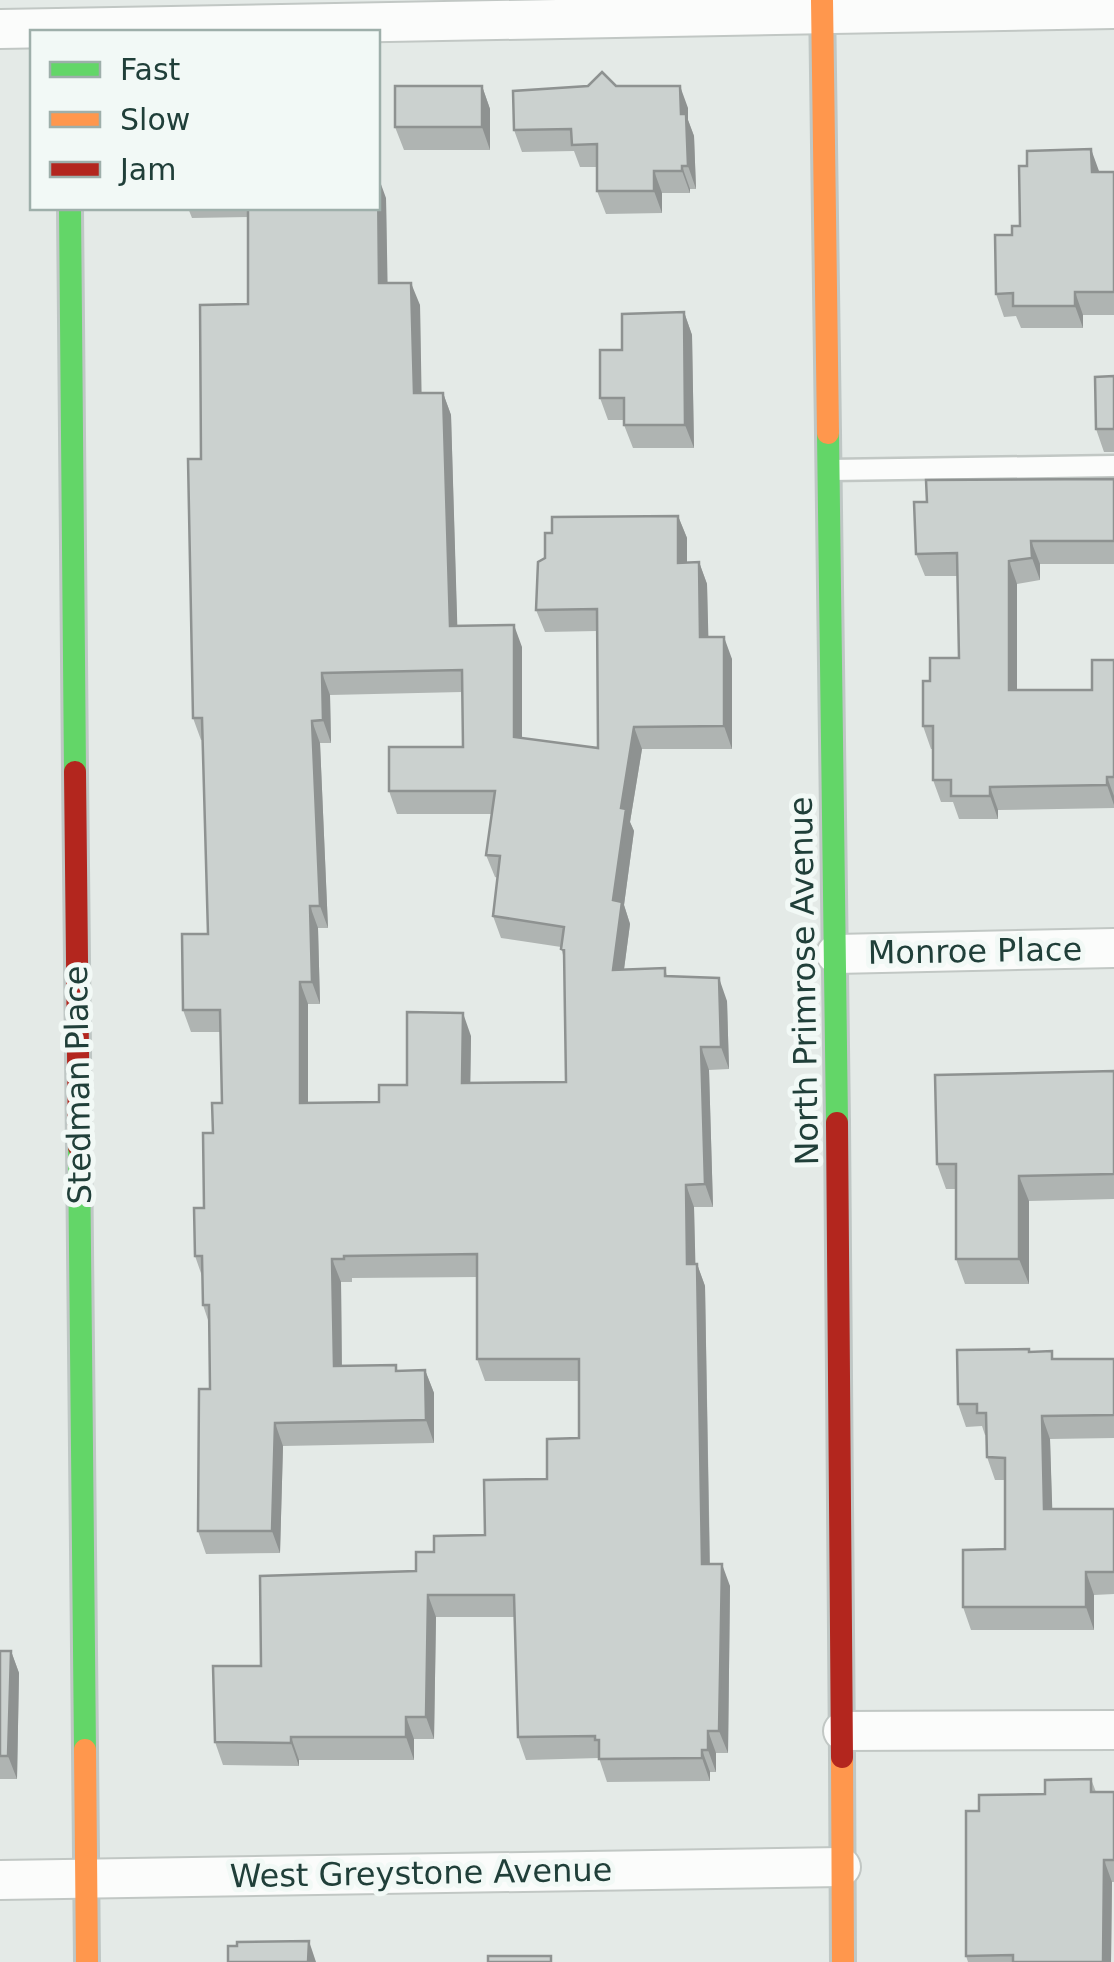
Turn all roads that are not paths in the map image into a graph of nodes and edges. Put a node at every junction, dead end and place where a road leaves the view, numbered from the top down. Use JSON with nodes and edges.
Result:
{"nodes":[{"id":1,"x":822,"y":7,"type":"edge"},
{"id":2,"x":1114,"y":10,"type":"edge"},
{"id":3,"x":68,"y":20,"type":"edge"},
{"id":4,"x":0,"y":29,"type":"edge"},
{"id":5,"x":70,"y":210,"type":"edge"},
{"id":6,"x":1114,"y":466,"type":"edge"},
{"id":7,"x":830,"y":470,"type":"junction"},
{"id":8,"x":1114,"y":948,"type":"edge"},
{"id":9,"x":836,"y":954,"type":"junction"},
{"id":10,"x":1114,"y":1730,"type":"edge"},
{"id":11,"x":844,"y":1732,"type":"junction"},
{"id":12,"x":841,"y":1868,"type":"junction"},
{"id":13,"x":85,"y":1878,"type":"junction"},
{"id":14,"x":0,"y":1880,"type":"edge"},
{"id":15,"x":86,"y":1962,"type":"edge"},
{"id":16,"x":843,"y":1962,"type":"edge"}],
"edges":[{"from":1,"to":2,"type":"street"},
{"from":1,"to":3,"type":"street"},
{"from":1,"to":7,"type":"street","name":"North Primrose Avenue"},
{"from":3,"to":4,"type":"street"},
{"from":5,"to":13,"type":"street","name":"Stedman Place"},
{"from":6,"to":7,"type":"lane"},
{"from":7,"to":9,"type":"street","name":"North Primrose Avenue"},
{"from":8,"to":9,"type":"street","name":"Monroe Place"},
{"from":9,"to":11,"type":"street","name":"North Primrose Avenue"},
{"from":10,"to":11,"type":"street"},
{"from":11,"to":12,"type":"street","name":"North Primrose Avenue"},
{"from":12,"to":13,"type":"street","name":"West Greystone Avenue"},
{"from":12,"to":16,"type":"street","name":"North Primrose Avenue"},
{"from":13,"to":14,"type":"street","name":"West Greystone Avenue"},
{"from":13,"to":15,"type":"street","name":"Stedman Place"}]}
